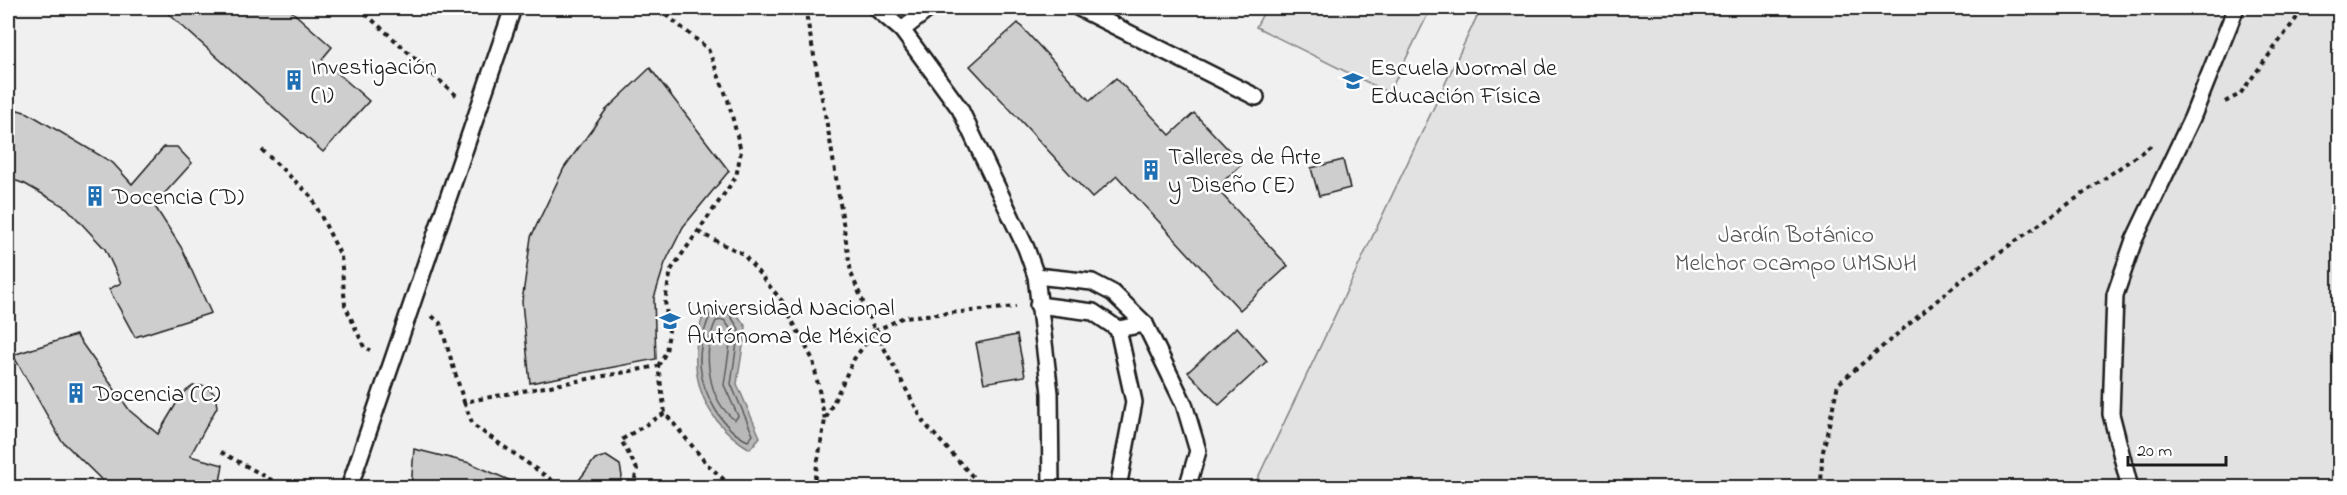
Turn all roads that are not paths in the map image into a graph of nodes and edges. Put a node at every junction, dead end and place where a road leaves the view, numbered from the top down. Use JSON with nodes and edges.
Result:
{"nodes":[{"id":1,"x":513,"y":8,"type":"edge"},
{"id":2,"x":876,"y":8,"type":"edge"},
{"id":3,"x":930,"y":8,"type":"edge"},
{"id":4,"x":1079,"y":8,"type":"edge"},
{"id":5,"x":2236,"y":8,"type":"edge"},
{"id":6,"x":902,"y":30,"type":"junction"},
{"id":7,"x":1256,"y":97,"type":"dead end"},
{"id":8,"x":1036,"y":276,"type":"junction"},
{"id":9,"x":1038,"y":305,"type":"junction"},
{"id":10,"x":1145,"y":324,"type":"junction"},
{"id":11,"x":1118,"y":329,"type":"junction"},
{"id":12,"x":349,"y":488,"type":"edge"},
{"id":13,"x":1051,"y":488,"type":"edge"},
{"id":14,"x":1118,"y":488,"type":"edge"},
{"id":15,"x":1186,"y":488,"type":"edge"},
{"id":16,"x":2130,"y":488,"type":"edge"}],
"edges":[{"from":1,"to":12,"type":"lane"},
{"from":2,"to":6,"type":"lane"},
{"from":3,"to":6,"type":"lane"},
{"from":4,"to":7,"type":"lane"},
{"from":5,"to":16,"type":"lane"},
{"from":6,"to":8,"type":"lane"},
{"from":8,"to":9,"type":"lane"},
{"from":8,"to":10,"type":"lane"},
{"from":9,"to":11,"type":"lane"},
{"from":9,"to":13,"type":"lane"},
{"from":10,"to":11,"type":"lane"},
{"from":10,"to":15,"type":"lane"},
{"from":11,"to":14,"type":"lane"}]}
